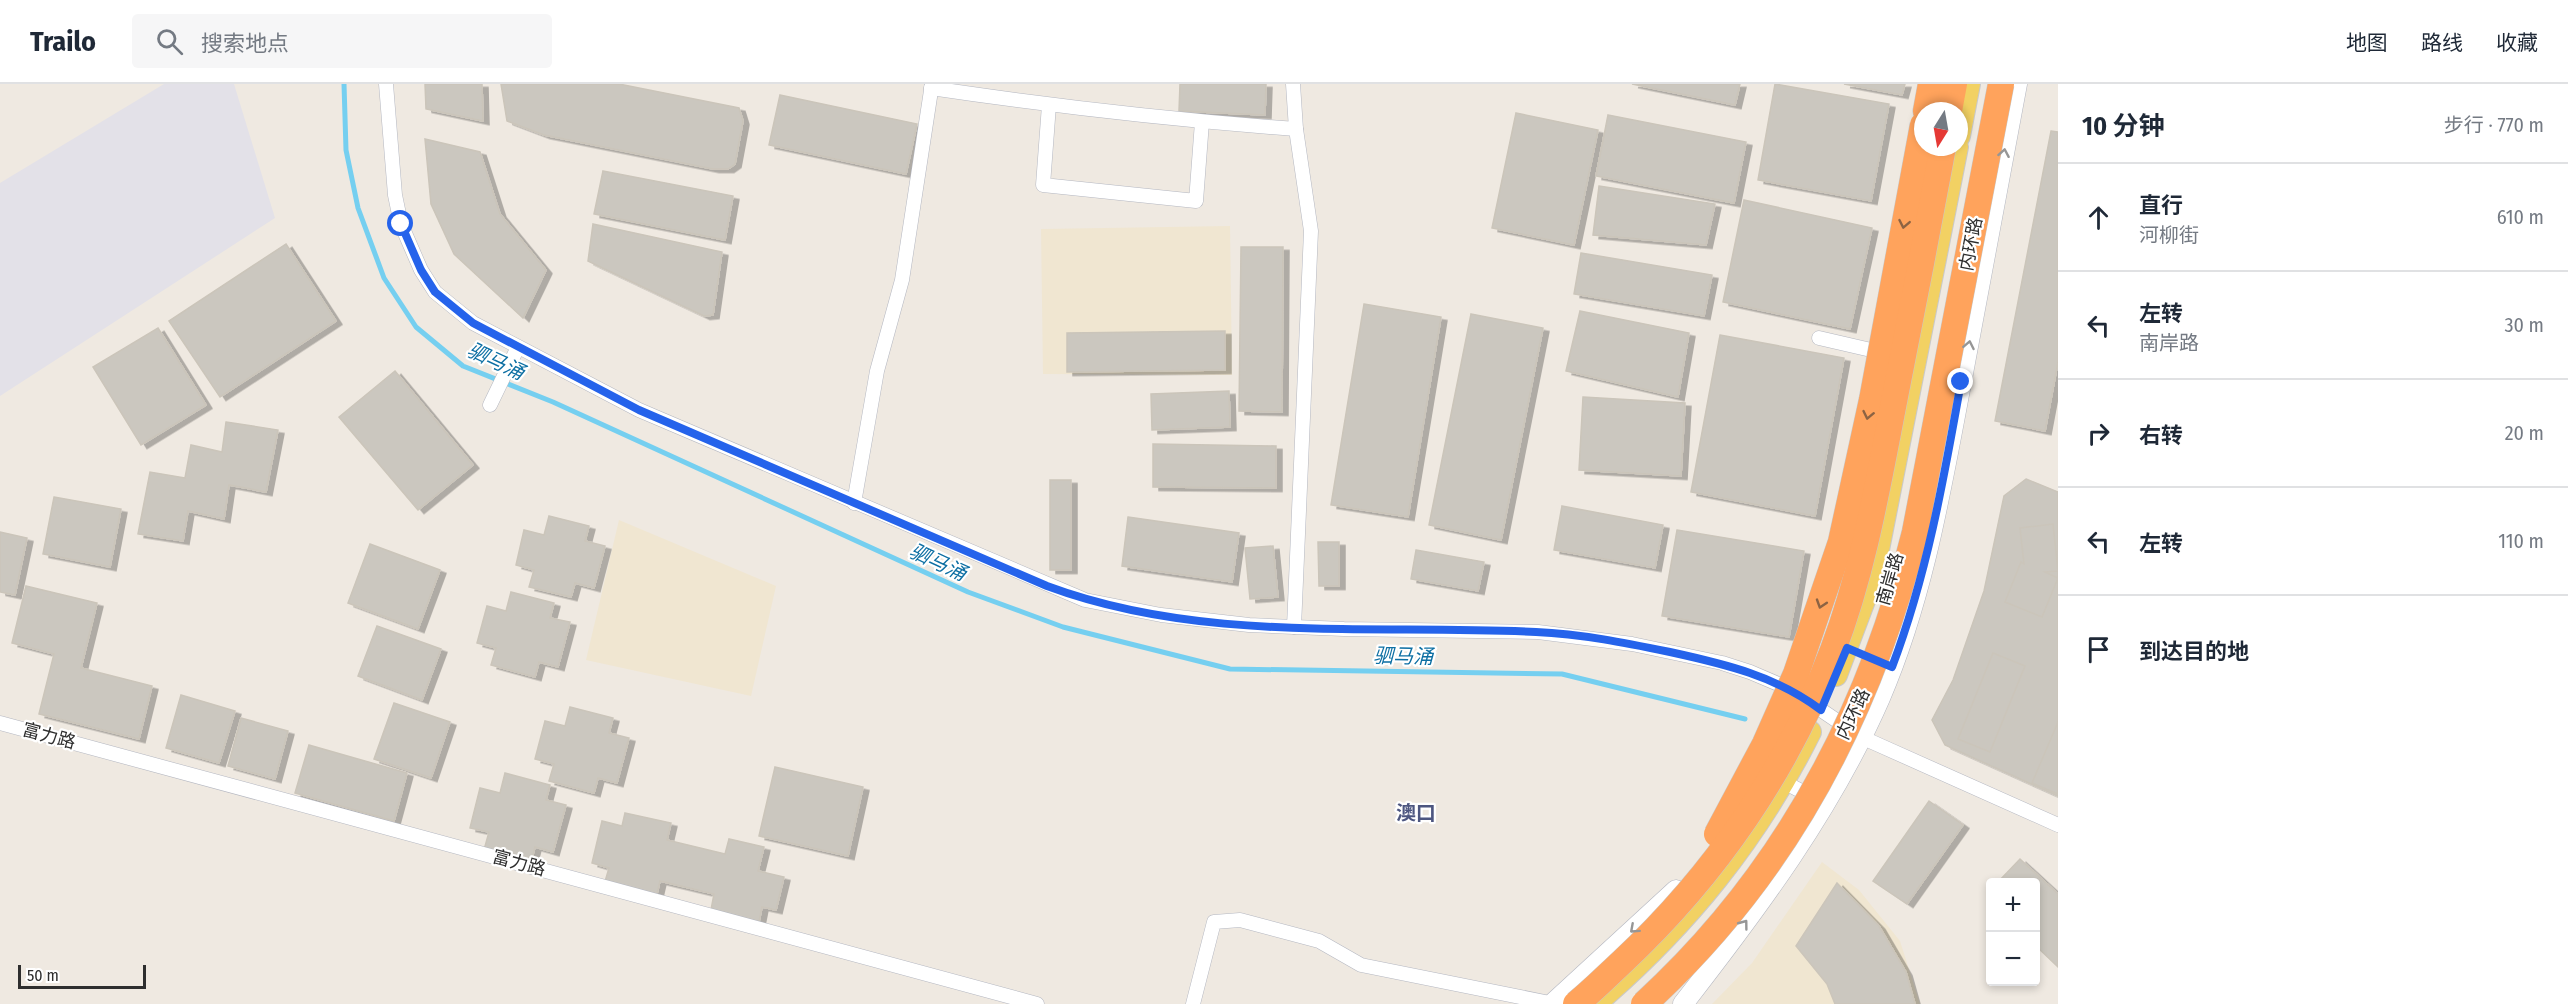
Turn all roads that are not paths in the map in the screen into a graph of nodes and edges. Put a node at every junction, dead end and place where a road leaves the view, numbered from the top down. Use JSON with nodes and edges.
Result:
{"nodes":[{"id":1,"x":386,"y":84,"type":"edge"},
{"id":2,"x":1293,"y":84,"type":"edge"},
{"id":3,"x":1931,"y":84,"type":"edge"},
{"id":4,"x":1947,"y":84,"type":"edge"},
{"id":5,"x":1990,"y":84,"type":"edge"},
{"id":6,"x":2001,"y":84,"type":"edge"},
{"id":7,"x":2017,"y":84,"type":"edge"},
{"id":8,"x":932,"y":86,"type":"edge"},
{"id":9,"x":1928,"y":102,"type":"edge"},
{"id":10,"x":1944,"y":102,"type":"edge"},
{"id":11,"x":1049,"y":105,"type":"junction"},
{"id":12,"x":1202,"y":122,"type":"junction"},
{"id":13,"x":1296,"y":129,"type":"junction"},
{"id":14,"x":1917,"y":156,"type":"edge"},
{"id":15,"x":1933,"y":156,"type":"edge"},
{"id":16,"x":1941,"y":156,"type":"edge"},
{"id":17,"x":1955,"y":156,"type":"edge"},
{"id":18,"x":1819,"y":338,"type":"dead end"},
{"id":19,"x":518,"y":347,"type":"junction"},
{"id":20,"x":1898,"y":356,"type":"junction"},
{"id":21,"x":490,"y":405,"type":"dead end"},
{"id":22,"x":854,"y":503,"type":"junction"},
{"id":23,"x":1294,"y":627,"type":"junction"},
{"id":24,"x":1856,"y":652,"type":"junction"},
{"id":25,"x":1892,"y":667,"type":"junction"},
{"id":26,"x":1822,"y":710,"type":"junction"},
{"id":27,"x":0,"y":723,"type":"edge"},
{"id":28,"x":1861,"y":737,"type":"junction"},
{"id":29,"x":1784,"y":782,"type":"junction"},
{"id":30,"x":2058,"y":825,"type":"edge"},
{"id":31,"x":1675,"y":909,"type":"junction"},
{"id":32,"x":1725,"y":950,"type":"junction"},
{"id":33,"x":1665,"y":978,"type":"junction"},
{"id":34,"x":1037,"y":1004,"type":"edge"},
{"id":35,"x":1192,"y":1004,"type":"edge"},
{"id":36,"x":1560,"y":1004,"type":"edge"},
{"id":37,"x":1594,"y":1004,"type":"edge"},
{"id":38,"x":1629,"y":1004,"type":"edge"},
{"id":39,"x":1644,"y":1004,"type":"edge"},
{"id":40,"x":1651,"y":1004,"type":"edge"},
{"id":41,"x":1683,"y":1004,"type":"edge"}],
"edges":[{"from":1,"to":19,"type":"street"},
{"from":2,"to":13,"type":"street"},
{"from":3,"to":9,"type":"highway"},
{"from":4,"to":10,"type":"main road"},
{"from":5,"to":24,"type":"main road","name":"南岸路"},
{"from":6,"to":33,"type":"highway","name":"内环路","bridge":true},
{"from":25,"to":7,"type":"main road","one_way":true},
{"from":8,"to":11,"type":"street"},
{"from":8,"to":22,"type":"street"},
{"from":11,"to":12,"type":"street"},
{"from":11,"to":12,"type":"street"},
{"from":12,"to":13,"type":"street"},
{"from":13,"to":23,"type":"street"},
{"from":14,"to":31,"type":"highway","one_way":true,"bridge":true},
{"from":15,"to":20,"type":"main road"},
{"from":16,"to":31,"type":"highway","bridge":true},
{"from":17,"to":24,"type":"main road","name":"南岸路"},
{"from":18,"to":20,"type":"street"},
{"from":19,"to":21,"type":"street"},
{"from":19,"to":22,"type":"street"},
{"from":20,"to":26,"type":"main road"},
{"from":22,"to":23,"type":"street"},
{"from":23,"to":26,"type":"street"},
{"from":24,"to":25,"type":"street"},
{"from":24,"to":26,"type":"main road","name":"南岸路"},
{"from":25,"to":28,"type":"main road"},
{"from":26,"to":28,"type":"street"},
{"from":26,"to":29,"type":"main road","name":"南岸路"},
{"from":26,"to":29,"type":"main road"},
{"from":27,"to":34,"type":"street","name":"富力路"},
{"from":28,"to":30,"type":"street"},
{"from":32,"to":28,"type":"main road","one_way":true},
{"from":29,"to":33,"type":"main road","name":"南岸路"},
{"from":29,"to":36,"type":"main road","one_way":true},
{"from":29,"to":37,"type":"main road","name":"南岸路"},
{"from":31,"to":36,"type":"highway","bridge":true},
{"from":32,"to":33,"type":"main road"},
{"from":32,"to":41,"type":"main road"},
{"from":33,"to":38,"type":"main road","name":"南岸路"},
{"from":33,"to":39,"type":"highway","name":"内环路","bridge":true},
{"from":33,"to":40,"type":"highway","bridge":true},
{"from":35,"to":36,"type":"street"}]}
